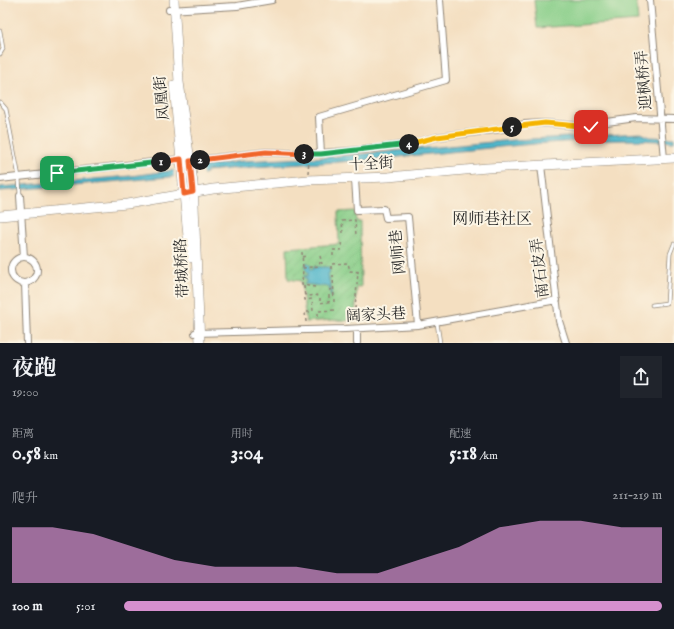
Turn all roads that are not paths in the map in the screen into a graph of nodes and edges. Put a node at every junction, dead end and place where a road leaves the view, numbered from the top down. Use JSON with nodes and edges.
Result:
{"nodes":[{"id":1,"x":168,"y":0,"type":"edge"},
{"id":2,"x":174,"y":0,"type":"edge"},
{"id":3,"x":272,"y":0,"type":"edge"},
{"id":4,"x":440,"y":0,"type":"edge"},
{"id":5,"x":650,"y":0,"type":"edge"},
{"id":6,"x":172,"y":10,"type":"junction"},
{"id":7,"x":0,"y":31,"type":"edge"},
{"id":8,"x":0,"y":54,"type":"edge"},
{"id":9,"x":0,"y":102,"type":"edge"},
{"id":10,"x":674,"y":119,"type":"edge"},
{"id":11,"x":660,"y":120,"type":"junction"},
{"id":12,"x":321,"y":154,"type":"junction"},
{"id":13,"x":664,"y":158,"type":"junction"},
{"id":14,"x":674,"y":158,"type":"edge"},
{"id":15,"x":186,"y":160,"type":"junction"},
{"id":16,"x":541,"y":165,"type":"junction"},
{"id":17,"x":20,"y":178,"type":"junction"},
{"id":18,"x":0,"y":179,"type":"edge"},
{"id":19,"x":355,"y":179,"type":"junction"},
{"id":20,"x":188,"y":188,"type":"junction"},
{"id":21,"x":20,"y":196,"type":"joint"},
{"id":22,"x":21,"y":215,"type":"junction"},
{"id":23,"x":0,"y":216,"type":"edge"},
{"id":24,"x":674,"y":244,"type":"edge"},
{"id":25,"x":24,"y":257,"type":"junction"},
{"id":26,"x":25,"y":283,"type":"junction"},
{"id":27,"x":557,"y":300,"type":"junction"},
{"id":28,"x":652,"y":304,"type":"dead end"},
{"id":29,"x":437,"y":323,"type":"junction"},
{"id":30,"x":418,"y":325,"type":"junction"},
{"id":31,"x":357,"y":329,"type":"junction"},
{"id":32,"x":197,"y":332,"type":"junction"},
{"id":33,"x":26,"y":343,"type":"edge"},
{"id":34,"x":195,"y":343,"type":"edge"},
{"id":35,"x":200,"y":343,"type":"edge"},
{"id":36,"x":358,"y":343,"type":"edge"},
{"id":37,"x":440,"y":343,"type":"edge"},
{"id":38,"x":566,"y":343,"type":"edge"}],
"edges":[{"from":1,"to":6,"type":"main road","name":"凤凰街"},
{"from":2,"to":6,"type":"main road","name":"凤凰街"},
{"from":3,"to":6,"type":"street"},
{"from":4,"to":12,"type":"street"},
{"from":5,"to":11,"type":"street","name":"迎枫桥弄"},
{"from":6,"to":15,"type":"main road","name":"凤凰街"},
{"from":7,"to":8,"type":"lane"},
{"from":9,"to":17,"type":"lane"},
{"from":10,"to":11,"type":"street"},
{"from":11,"to":12,"type":"street"},
{"from":11,"to":13,"type":"street","name":"迎枫桥弄"},
{"from":12,"to":15,"type":"street"},
{"from":13,"to":14,"type":"main road","name":"十全街"},
{"from":13,"to":16,"type":"main road","name":"十全街"},
{"from":15,"to":17,"type":"street"},
{"from":15,"to":20,"type":"main road","name":"凤凰街"},
{"from":16,"to":19,"type":"main road","name":"十全街"},
{"from":16,"to":27,"type":"street","name":"南石皮弄"},
{"from":17,"to":18,"type":"street"},
{"from":17,"to":21,"type":"lane"},
{"from":19,"to":20,"type":"main road","name":"十全街"},
{"from":19,"to":30,"type":"street","name":"网师巷"},
{"from":20,"to":22,"type":"main road","name":"十全街"},
{"from":20,"to":32,"type":"main road","name":"带城桥路"},
{"from":21,"to":22,"type":"street"},
{"from":22,"to":23,"type":"main road","name":"十全街"},
{"from":22,"to":25,"type":"street"},
{"from":24,"to":28,"type":"lane"},
{"from":25,"to":26,"type":"street"},
{"from":25,"to":26,"type":"street"},
{"from":26,"to":33,"type":"street"},
{"from":27,"to":29,"type":"street","name":"阔家头巷"},
{"from":27,"to":38,"type":"street","name":"南石皮弄"},
{"from":29,"to":30,"type":"street","name":"阔家头巷"},
{"from":29,"to":37,"type":"lane"},
{"from":30,"to":31,"type":"street","name":"阔家头巷"},
{"from":31,"to":32,"type":"street","name":"阔家头巷"},
{"from":31,"to":36,"type":"street"},
{"from":32,"to":34,"type":"main road","name":"带城桥路"},
{"from":32,"to":35,"type":"main road","name":"带城桥路"}]}
